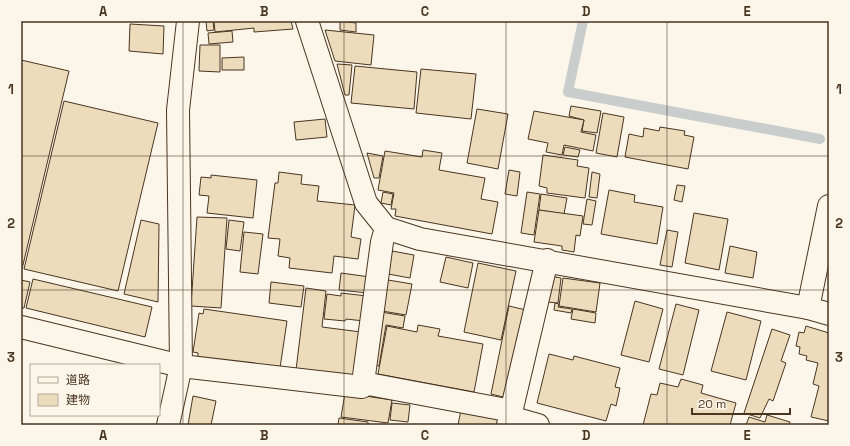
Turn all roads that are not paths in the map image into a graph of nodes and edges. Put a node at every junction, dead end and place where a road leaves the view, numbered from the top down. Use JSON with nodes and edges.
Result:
{"nodes":[{"id":1,"x":188,"y":21,"type":"edge"},
{"id":2,"x":307,"y":21,"type":"edge"},
{"id":3,"x":829,"y":206,"type":"edge"},
{"id":4,"x":386,"y":228,"type":"junction"},
{"id":5,"x":548,"y":260,"type":"junction"},
{"id":6,"x":808,"y":308,"type":"junction"},
{"id":7,"x":829,"y":314,"type":"edge"},
{"id":8,"x":21,"y":327,"type":"edge"},
{"id":9,"x":181,"y":366,"type":"junction"},
{"id":10,"x":363,"y":383,"type":"junction"},
{"id":11,"x":510,"y":418,"type":"edge"},
{"id":12,"x":168,"y":425,"type":"edge"},
{"id":13,"x":538,"y":425,"type":"edge"}],
"edges":[{"from":1,"to":9,"type":"street"},
{"from":2,"to":4,"type":"street"},
{"from":3,"to":6,"type":"street"},
{"from":4,"to":5,"type":"street"},
{"from":4,"to":10,"type":"street"},
{"from":5,"to":6,"type":"street"},
{"from":5,"to":11,"type":"street"},
{"from":6,"to":7,"type":"street"},
{"from":8,"to":9,"type":"street"},
{"from":9,"to":10,"type":"street"},
{"from":9,"to":12,"type":"street"},
{"from":10,"to":11,"type":"street"},
{"from":11,"to":13,"type":"street"}]}
